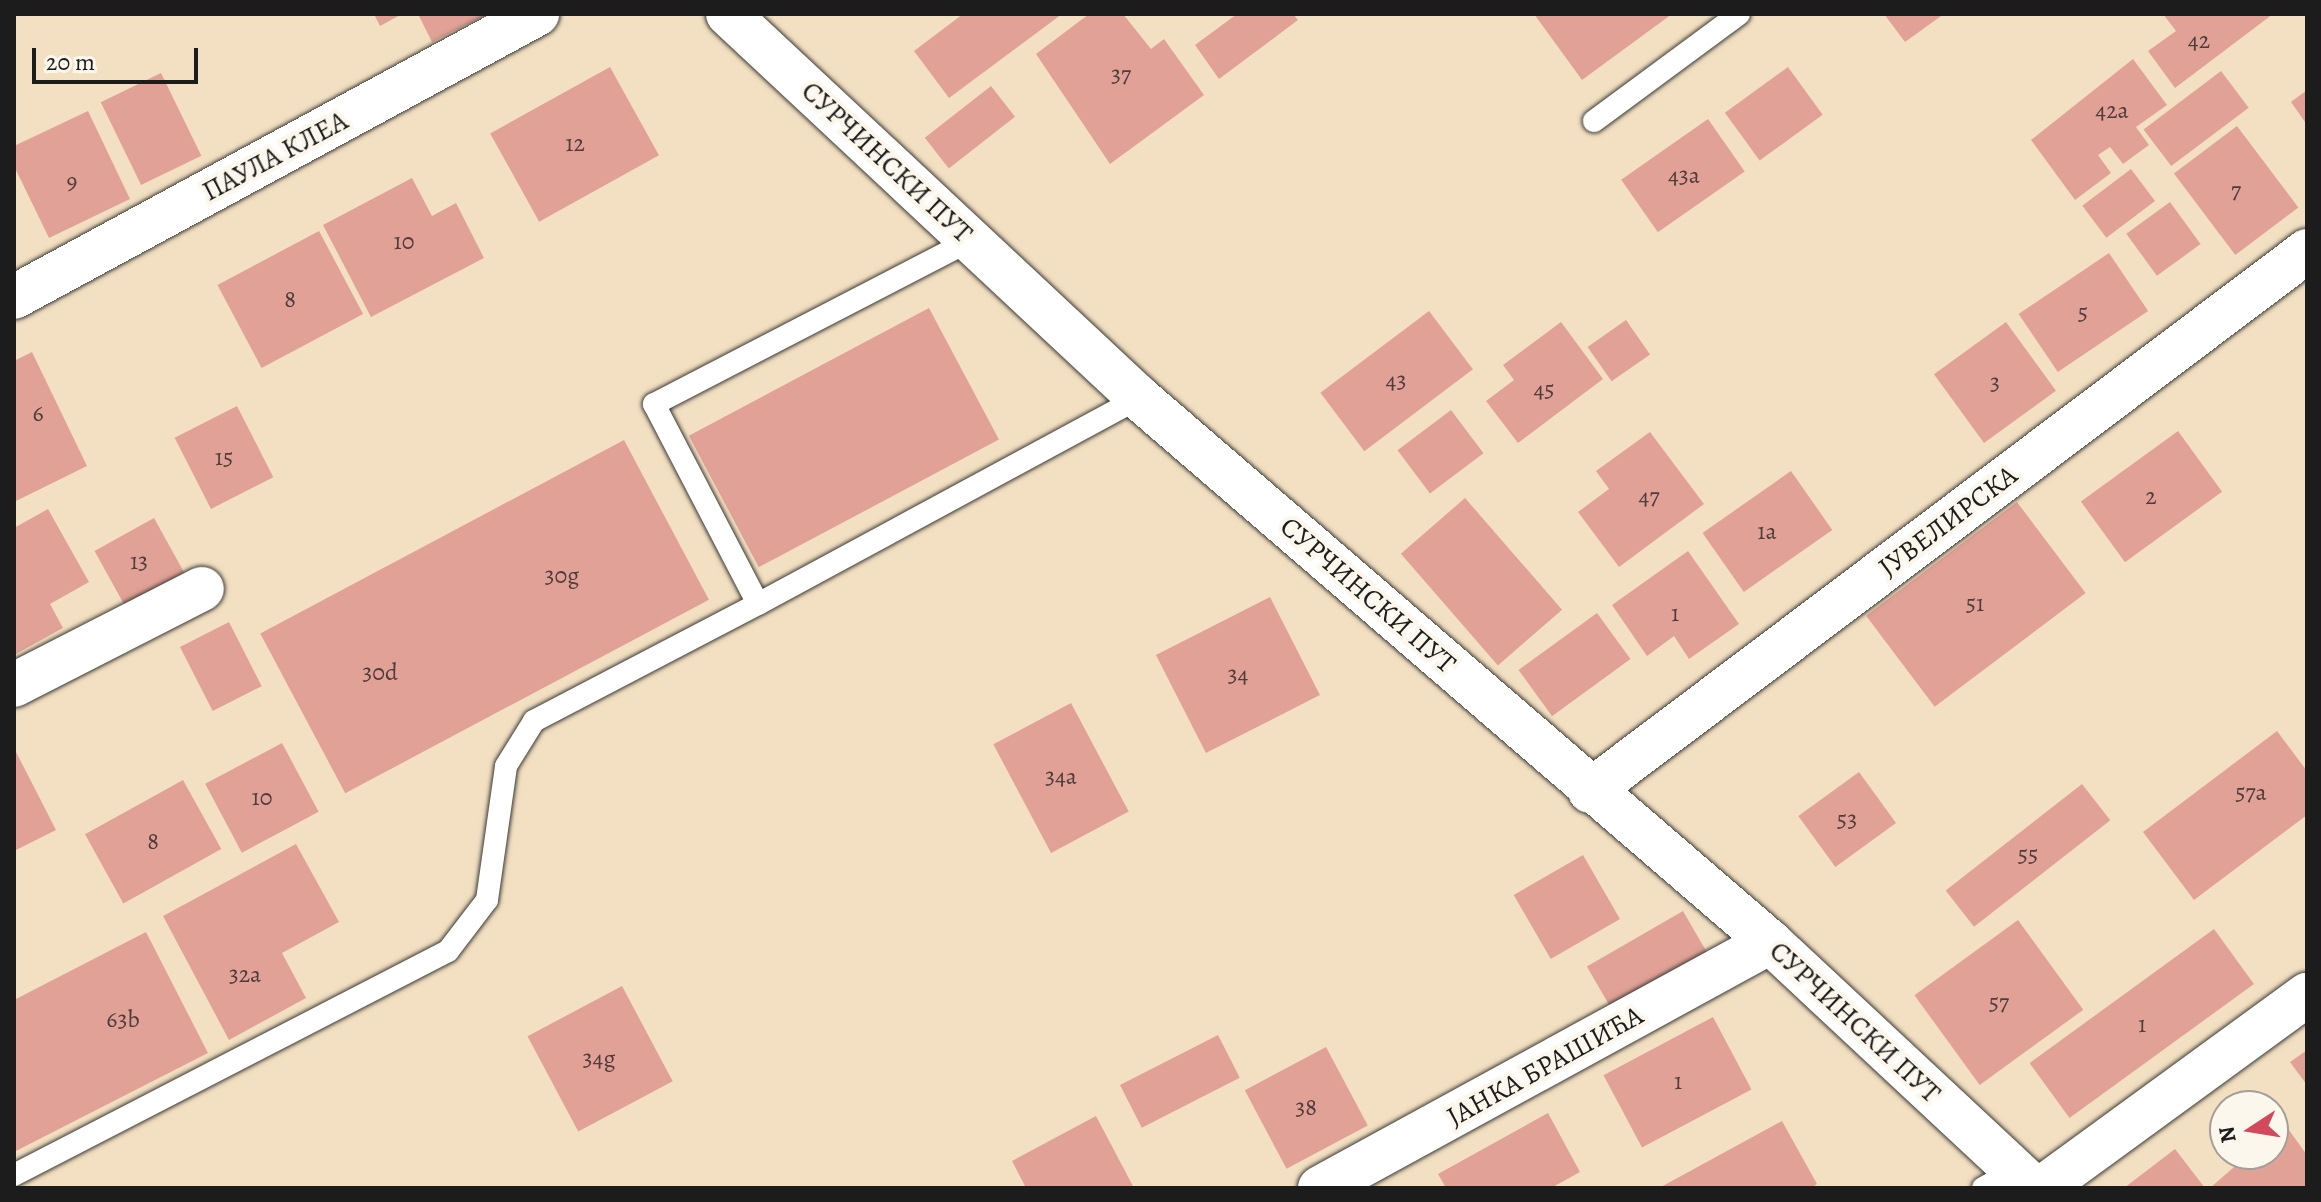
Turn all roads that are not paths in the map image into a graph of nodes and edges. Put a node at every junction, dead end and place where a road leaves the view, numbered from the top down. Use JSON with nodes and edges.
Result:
{"nodes":[{"id":1,"x":537,"y":14,"type":"edge"},
{"id":2,"x":728,"y":14,"type":"edge"},
{"id":3,"x":1739,"y":14,"type":"edge"},
{"id":4,"x":1594,"y":121,"type":"dead end"},
{"id":5,"x":971,"y":240,"type":"junction"},
{"id":6,"x":2307,"y":251,"type":"edge"},
{"id":7,"x":14,"y":297,"type":"edge"},
{"id":8,"x":1139,"y":398,"type":"junction"},
{"id":9,"x":202,"y":589,"type":"dead end"},
{"id":10,"x":758,"y":604,"type":"junction"},
{"id":11,"x":14,"y":685,"type":"edge"},
{"id":12,"x":1590,"y":791,"type":"junction"},
{"id":13,"x":1770,"y":942,"type":"junction"},
{"id":14,"x":2307,"y":995,"type":"edge"},
{"id":15,"x":14,"y":1175,"type":"edge"},
{"id":16,"x":2018,"y":1184,"type":"edge"},
{"id":17,"x":1320,"y":1188,"type":"edge"}],
"edges":[{"from":1,"to":7,"type":"street","name":"ПАУЛА КЛЕА"},
{"from":2,"to":5,"type":"street","name":"СУРЧИНСКИ ПУТ"},
{"from":3,"to":4,"type":"lane"},
{"from":5,"to":8,"type":"street","name":"СУРЧИНСКИ ПУТ"},
{"from":5,"to":10,"type":"lane"},
{"from":6,"to":12,"type":"street","name":"ЈУВЕЛИРСКА"},
{"from":8,"to":10,"type":"lane"},
{"from":8,"to":12,"type":"street","name":"СУРЧИНСКИ ПУТ"},
{"from":9,"to":11,"type":"street"},
{"from":10,"to":15,"type":"lane"},
{"from":12,"to":13,"type":"street","name":"СУРЧИНСКИ ПУТ"},
{"from":13,"to":16,"type":"street","name":"СУРЧИНСКИ ПУТ"},
{"from":13,"to":17,"type":"street","name":"ЈАНКА БРАШИЋА"},
{"from":14,"to":16,"type":"street"}]}
